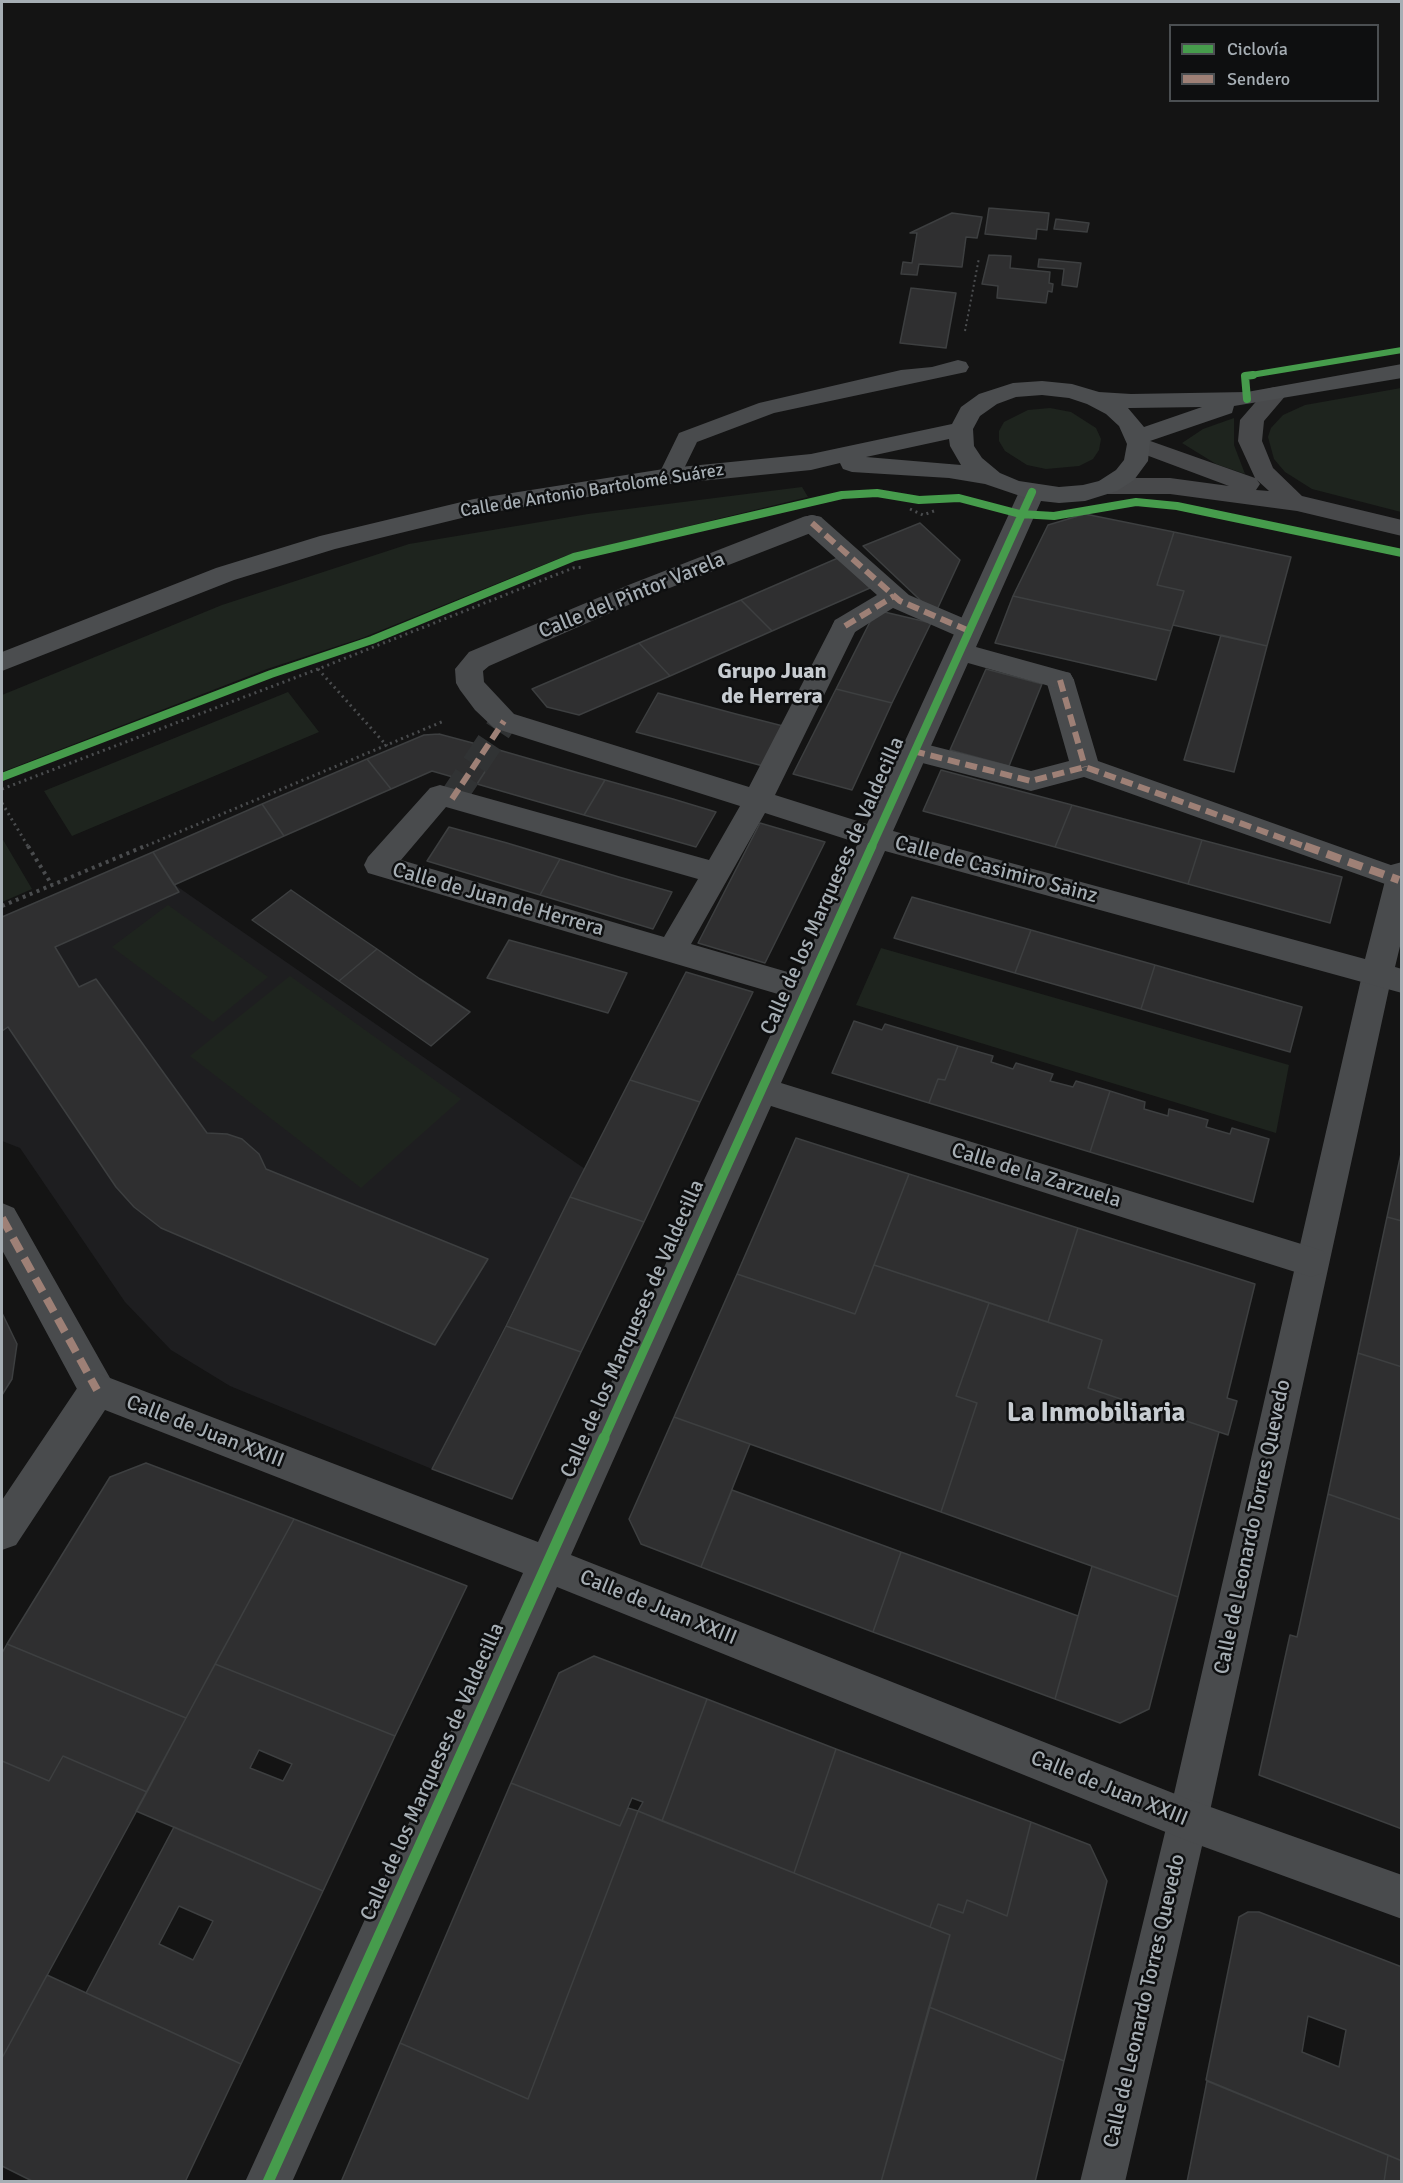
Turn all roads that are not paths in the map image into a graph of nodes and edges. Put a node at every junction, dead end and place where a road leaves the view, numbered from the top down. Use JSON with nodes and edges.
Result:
{"nodes":[{"id":1,"x":958,"y":367,"type":"road end"},
{"id":2,"x":1401,"y":371,"type":"edge"},
{"id":3,"x":1275,"y":394,"type":"junction"},
{"id":4,"x":1096,"y":399,"type":"junction"},
{"id":5,"x":1247,"y":399,"type":"junction"},
{"id":6,"x":961,"y":429,"type":"junction"},
{"id":7,"x":1139,"y":441,"type":"junction"},
{"id":8,"x":811,"y":462,"type":"junction"},
{"id":9,"x":670,"y":476,"type":"junction"},
{"id":10,"x":991,"y":478,"type":"junction"},
{"id":11,"x":1108,"y":486,"type":"junction"},
{"id":12,"x":1032,"y":492,"type":"junction"},
{"id":13,"x":1297,"y":503,"type":"junction"},
{"id":14,"x":1401,"y":528,"type":"edge"},
{"id":15,"x":894,"y":596,"type":"junction"},
{"id":16,"x":963,"y":641,"type":"junction"},
{"id":17,"x":2,"y":662,"type":"edge"},
{"id":18,"x":477,"y":693,"type":"joint"},
{"id":19,"x":913,"y":751,"type":"junction"},
{"id":20,"x":1085,"y":766,"type":"junction"},
{"id":21,"x":757,"y":801,"type":"junction"},
{"id":22,"x":874,"y":837,"type":"junction"},
{"id":23,"x":717,"y":873,"type":"junction"},
{"id":24,"x":1400,"y":877,"type":"edge"},
{"id":25,"x":672,"y":951,"type":"junction"},
{"id":26,"x":1389,"y":978,"type":"edge"},
{"id":27,"x":806,"y":990,"type":"junction"},
{"id":28,"x":761,"y":1090,"type":"junction"},
{"id":29,"x":2,"y":1218,"type":"edge"},
{"id":30,"x":1311,"y":1262,"type":"junction"},
{"id":31,"x":97,"y":1390,"type":"junction"},
{"id":32,"x":2,"y":1532,"type":"edge"},
{"id":33,"x":547,"y":1564,"type":"junction"},
{"id":34,"x":1188,"y":1820,"type":"junction"},
{"id":35,"x":1401,"y":1897,"type":"edge"},
{"id":36,"x":268,"y":2181,"type":"edge"},
{"id":37,"x":1102,"y":2181,"type":"edge"}],
"edges":[{"from":1,"to":9,"type":"lane"},
{"from":2,"to":3,"type":"main road"},
{"from":3,"to":5,"type":"main road"},
{"from":3,"to":13,"type":"main road"},
{"from":4,"to":5,"type":"main road"},
{"from":4,"to":6,"type":"main road"},
{"from":4,"to":7,"type":"main road"},
{"from":5,"to":7,"type":"main road"},
{"from":6,"to":8,"type":"main road","name":"Calle de Antonio Bartolomé Suárez"},
{"from":6,"to":10,"type":"main road"},
{"from":7,"to":11,"type":"main road"},
{"from":7,"to":13,"type":"main road"},
{"from":8,"to":9,"type":"main road","name":"Calle de Antonio Bartolomé Suárez"},
{"from":8,"to":10,"type":"main road","name":"Calle de Antonio Bartolomé Suárez"},
{"from":9,"to":17,"type":"main road","name":"Calle de Antonio Bartolomé Suárez"},
{"from":10,"to":12,"type":"main road"},
{"from":11,"to":12,"type":"main road"},
{"from":11,"to":13,"type":"main road"},
{"from":12,"to":16,"type":"street","name":"Calle de los Marqueses de Valdecilla"},
{"from":13,"to":14,"type":"main road"},
{"from":15,"to":16,"type":"street"},
{"from":15,"to":18,"type":"street","name":"Calle del Pintor Varela"},
{"from":15,"to":21,"type":"street"},
{"from":16,"to":19,"type":"street","name":"Calle de los Marqueses de Valdecilla"},
{"from":16,"to":20,"type":"street"},
{"from":18,"to":21,"type":"street","name":"Calle de Casimiro Sainz"},
{"from":19,"to":20,"type":"street"},
{"from":19,"to":22,"type":"street","name":"Calle de los Marqueses de Valdecilla"},
{"from":20,"to":24,"type":"street"},
{"from":21,"to":22,"type":"street","name":"Calle de Casimiro Sainz"},
{"from":21,"to":23,"type":"street"},
{"from":22,"to":26,"type":"street","name":"Calle de Casimiro Sainz"},
{"from":22,"to":27,"type":"street","name":"Calle de los Marqueses de Valdecilla"},
{"from":23,"to":25,"type":"street"},
{"from":23,"to":25,"type":"street","name":"Calle de Juan de Herrera"},
{"from":24,"to":26,"type":"street","name":"Calle de Leonardo Torres Quevedo"},
{"from":25,"to":27,"type":"street","name":"Calle de Juan de Herrera"},
{"from":26,"to":30,"type":"lane","name":"Calle de Leonardo Torres Quevedo"},
{"from":27,"to":28,"type":"street","name":"Calle de los Marqueses de Valdecilla"},
{"from":28,"to":30,"type":"street","name":"Calle de la Zarzuela"},
{"from":28,"to":33,"type":"street","name":"Calle de los Marqueses de Valdecilla"},
{"from":29,"to":31,"type":"street"},
{"from":30,"to":34,"type":"lane","name":"Calle de Leonardo Torres Quevedo"},
{"from":31,"to":32,"type":"street"},
{"from":31,"to":33,"type":"street","name":"Calle de Juan XXIII"},
{"from":33,"to":34,"type":"street","name":"Calle de Juan XXIII"},
{"from":33,"to":36,"type":"street","name":"Calle de los Marqueses de Valdecilla"},
{"from":34,"to":35,"type":"street","name":"Calle de Juan XXIII"},
{"from":34,"to":37,"type":"lane","name":"Calle de Leonardo Torres Quevedo"}]}
